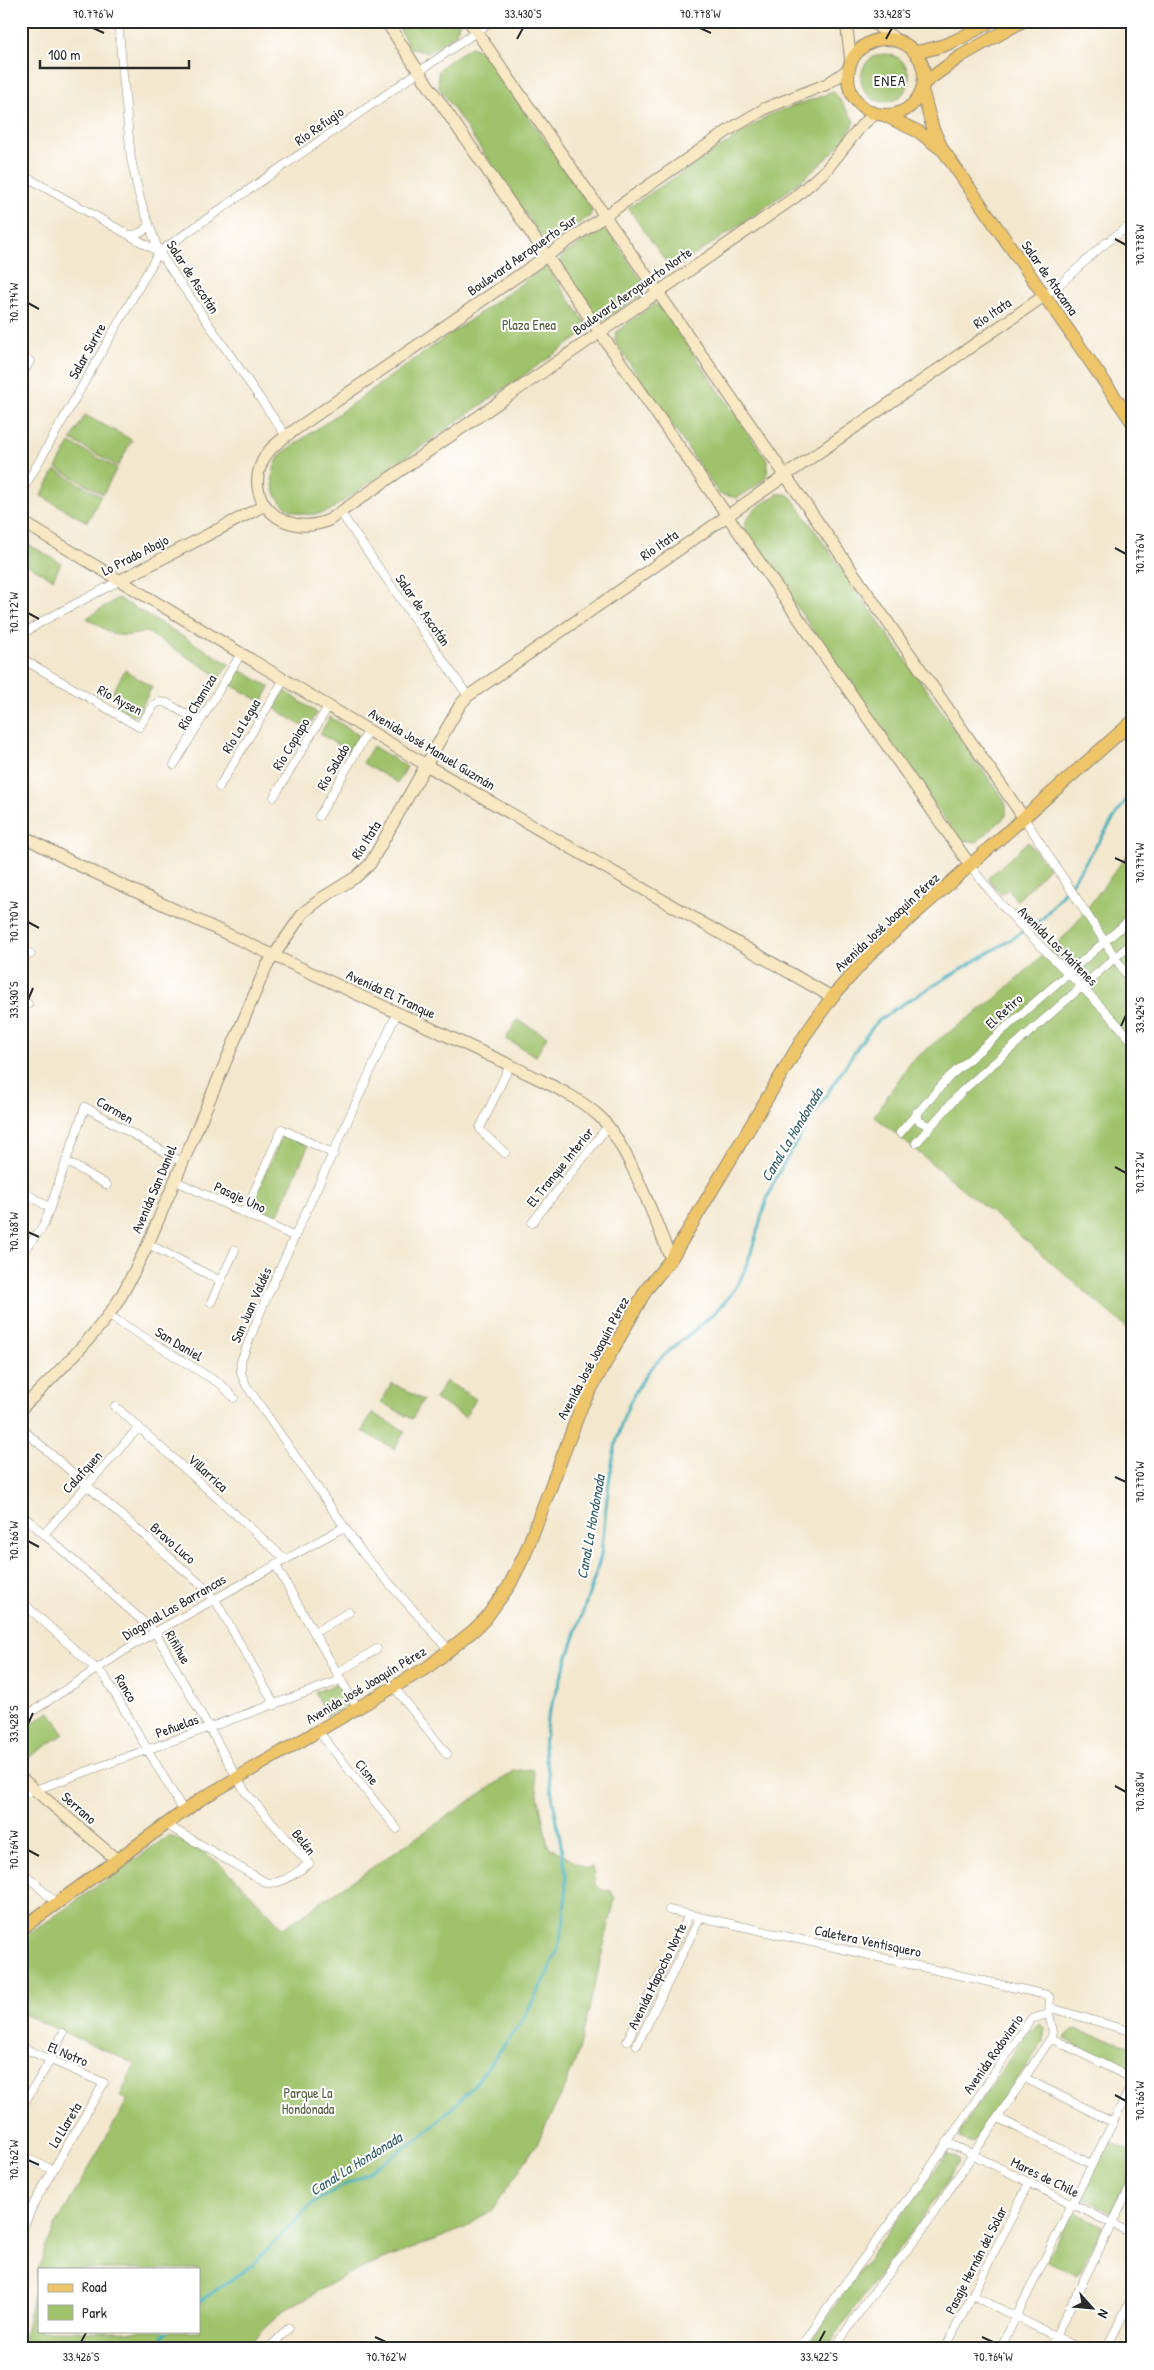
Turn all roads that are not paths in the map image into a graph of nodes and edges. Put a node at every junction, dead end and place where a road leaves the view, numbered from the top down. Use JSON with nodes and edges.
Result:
{"nodes":[{"id":1,"x":118,"y":21,"type":"edge"},
{"id":2,"x":386,"y":21,"type":"edge"},
{"id":3,"x":469,"y":21,"type":"edge"},
{"id":4,"x":492,"y":21,"type":"edge"},
{"id":5,"x":846,"y":21,"type":"edge"},
{"id":6,"x":871,"y":21,"type":"edge"},
{"id":7,"x":991,"y":21,"type":"edge"},
{"id":8,"x":1023,"y":21,"type":"edge"},
{"id":9,"x":476,"y":32,"type":"junction"},
{"id":10,"x":899,"y":42,"type":"junction"},
{"id":11,"x":914,"y":52,"type":"junction"},
{"id":12,"x":850,"y":65,"type":"junction"},
{"id":13,"x":419,"y":72,"type":"junction"},
{"id":14,"x":923,"y":86,"type":"junction"},
{"id":15,"x":880,"y":115,"type":"junction"},
{"id":16,"x":944,"y":150,"type":"junction"},
{"id":17,"x":21,"y":174,"type":"edge"},
{"id":18,"x":604,"y":215,"type":"junction"},
{"id":19,"x":1133,"y":223,"type":"edge"},
{"id":20,"x":149,"y":225,"type":"junction"},
{"id":21,"x":130,"y":236,"type":"junction"},
{"id":22,"x":159,"y":252,"type":"junction"},
{"id":23,"x":547,"y":256,"type":"junction"},
{"id":24,"x":657,"y":292,"type":"junction"},
{"id":25,"x":1044,"y":296,"type":"junction"},
{"id":26,"x":600,"y":331,"type":"junction"},
{"id":27,"x":30,"y":361,"type":"dead end"},
{"id":28,"x":21,"y":376,"type":"edge"},
{"id":29,"x":1133,"y":423,"type":"edge"},
{"id":30,"x":286,"y":436,"type":"junction"},
{"id":31,"x":784,"y":475,"type":"junction"},
{"id":32,"x":21,"y":493,"type":"edge"},
{"id":33,"x":265,"y":505,"type":"junction"},
{"id":34,"x":340,"y":512,"type":"junction"},
{"id":35,"x":728,"y":516,"type":"junction"},
{"id":36,"x":21,"y":521,"type":"edge"},
{"id":37,"x":121,"y":580,"type":"junction"},
{"id":38,"x":21,"y":635,"type":"edge"},
{"id":39,"x":242,"y":652,"type":"junction"},
{"id":40,"x":21,"y":658,"type":"edge"},
{"id":41,"x":285,"y":678,"type":"junction"},
{"id":42,"x":468,"y":696,"type":"junction"},
{"id":43,"x":329,"y":705,"type":"junction"},
{"id":44,"x":1133,"y":721,"type":"edge"},
{"id":45,"x":200,"y":722,"type":"junction"},
{"id":46,"x":370,"y":730,"type":"junction"},
{"id":47,"x":426,"y":765,"type":"junction"},
{"id":48,"x":174,"y":766,"type":"dead end"},
{"id":49,"x":219,"y":786,"type":"dead end"},
{"id":50,"x":274,"y":797,"type":"dead end"},
{"id":51,"x":319,"y":816,"type":"dead end"},
{"id":52,"x":1024,"y":818,"type":"junction"},
{"id":53,"x":21,"y":835,"type":"edge"},
{"id":54,"x":970,"y":865,"type":"junction"},
{"id":55,"x":1133,"y":917,"type":"edge"},
{"id":56,"x":1104,"y":942,"type":"junction"},
{"id":57,"x":1133,"y":942,"type":"edge"},
{"id":58,"x":21,"y":948,"type":"edge"},
{"id":59,"x":31,"y":954,"type":"dead end"},
{"id":60,"x":274,"y":955,"type":"junction"},
{"id":61,"x":1114,"y":958,"type":"junction"},
{"id":62,"x":1066,"y":973,"type":"junction"},
{"id":63,"x":1133,"y":985,"type":"edge"},
{"id":64,"x":1081,"y":986,"type":"junction"},
{"id":65,"x":832,"y":997,"type":"junction"},
{"id":66,"x":397,"y":1013,"type":"junction"},
{"id":67,"x":1133,"y":1042,"type":"edge"},
{"id":68,"x":510,"y":1065,"type":"junction"},
{"id":69,"x":917,"y":1112,"type":"junction"},
{"id":70,"x":608,"y":1126,"type":"junction"},
{"id":71,"x":929,"y":1126,"type":"junction"},
{"id":72,"x":900,"y":1133,"type":"dead end"},
{"id":73,"x":916,"y":1143,"type":"dead end"},
{"id":74,"x":505,"y":1153,"type":"dead end"},
{"id":75,"x":334,"y":1154,"type":"junction"},
{"id":76,"x":66,"y":1161,"type":"junction"},
{"id":77,"x":182,"y":1162,"type":"junction"},
{"id":78,"x":174,"y":1180,"type":"junction"},
{"id":79,"x":107,"y":1185,"type":"dead end"},
{"id":80,"x":21,"y":1190,"type":"edge"},
{"id":81,"x":50,"y":1208,"type":"junction"},
{"id":82,"x":245,"y":1212,"type":"junction"},
{"id":83,"x":532,"y":1222,"type":"dead end"},
{"id":84,"x":295,"y":1237,"type":"junction"},
{"id":85,"x":148,"y":1244,"type":"junction"},
{"id":86,"x":235,"y":1250,"type":"dead end"},
{"id":87,"x":21,"y":1255,"type":"edge"},
{"id":88,"x":671,"y":1259,"type":"junction"},
{"id":89,"x":221,"y":1281,"type":"junction"},
{"id":90,"x":211,"y":1302,"type":"dead end"},
{"id":91,"x":108,"y":1315,"type":"junction"},
{"id":92,"x":234,"y":1398,"type":"dead end"},
{"id":93,"x":115,"y":1406,"type":"dead end"},
{"id":94,"x":21,"y":1409,"type":"edge"},
{"id":95,"x":21,"y":1428,"type":"edge"},
{"id":96,"x":139,"y":1428,"type":"junction"},
{"id":97,"x":87,"y":1486,"type":"junction"},
{"id":98,"x":21,"y":1514,"type":"edge"},
{"id":99,"x":344,"y":1527,"type":"junction"},
{"id":100,"x":44,"y":1534,"type":"junction"},
{"id":101,"x":285,"y":1559,"type":"junction"},
{"id":102,"x":275,"y":1564,"type":"junction"},
{"id":103,"x":214,"y":1599,"type":"junction"},
{"id":104,"x":21,"y":1601,"type":"edge"},
{"id":105,"x":349,"y":1612,"type":"dead end"},
{"id":106,"x":155,"y":1632,"type":"junction"},
{"id":107,"x":314,"y":1633,"type":"junction"},
{"id":108,"x":377,"y":1649,"type":"dead end"},
{"id":109,"x":450,"y":1651,"type":"junction"},
{"id":110,"x":96,"y":1667,"type":"junction"},
{"id":111,"x":339,"y":1677,"type":"junction"},
{"id":112,"x":394,"y":1687,"type":"junction"},
{"id":113,"x":275,"y":1705,"type":"junction"},
{"id":114,"x":357,"y":1708,"type":"junction"},
{"id":115,"x":21,"y":1718,"type":"edge"},
{"id":116,"x":211,"y":1727,"type":"junction"},
{"id":117,"x":318,"y":1731,"type":"junction"},
{"id":118,"x":149,"y":1750,"type":"junction"},
{"id":119,"x":447,"y":1754,"type":"dead end"},
{"id":120,"x":236,"y":1777,"type":"junction"},
{"id":121,"x":21,"y":1778,"type":"edge"},
{"id":122,"x":35,"y":1790,"type":"junction"},
{"id":123,"x":21,"y":1795,"type":"edge"},
{"id":124,"x":183,"y":1810,"type":"junction"},
{"id":125,"x":165,"y":1824,"type":"junction"},
{"id":126,"x":397,"y":1829,"type":"dead end"},
{"id":127,"x":117,"y":1860,"type":"junction"},
{"id":128,"x":21,"y":1870,"type":"edge"},
{"id":129,"x":57,"y":1904,"type":"junction"},
{"id":130,"x":669,"y":1910,"type":"dead end"},
{"id":131,"x":689,"y":1915,"type":"junction"},
{"id":132,"x":700,"y":1918,"type":"junction"},
{"id":133,"x":21,"y":1929,"type":"edge"},
{"id":134,"x":1050,"y":2011,"type":"junction"},
{"id":135,"x":632,"y":2030,"type":"junction"},
{"id":136,"x":64,"y":2032,"type":"dead end"},
{"id":137,"x":1133,"y":2032,"type":"edge"},
{"id":138,"x":642,"y":2034,"type":"junction"},
{"id":139,"x":1051,"y":2038,"type":"junction"},
{"id":140,"x":627,"y":2041,"type":"dead end"},
{"id":141,"x":637,"y":2045,"type":"dead end"},
{"id":142,"x":21,"y":2047,"type":"edge"},
{"id":143,"x":50,"y":2061,"type":"junction"},
{"id":144,"x":1025,"y":2078,"type":"junction"},
{"id":145,"x":1133,"y":2080,"type":"edge"},
{"id":146,"x":104,"y":2083,"type":"joint"},
{"id":147,"x":21,"y":2108,"type":"edge"},
{"id":148,"x":998,"y":2118,"type":"junction"},
{"id":149,"x":1112,"y":2122,"type":"junction"},
{"id":150,"x":947,"y":2142,"type":"junction"},
{"id":151,"x":973,"y":2155,"type":"junction"},
{"id":152,"x":21,"y":2156,"type":"edge"},
{"id":153,"x":1092,"y":2164,"type":"junction"},
{"id":154,"x":53,"y":2170,"type":"junction"},
{"id":155,"x":1133,"y":2182,"type":"edge"},
{"id":156,"x":1028,"y":2183,"type":"junction"},
{"id":157,"x":1072,"y":2204,"type":"junction"},
{"id":158,"x":1112,"y":2224,"type":"junction"},
{"id":159,"x":21,"y":2233,"type":"edge"},
{"id":160,"x":1133,"y":2234,"type":"edge"},
{"id":161,"x":972,"y":2295,"type":"junction"},
{"id":162,"x":1133,"y":2295,"type":"edge"},
{"id":163,"x":1016,"y":2316,"type":"junction"},
{"id":164,"x":290,"y":2328,"type":"dead end"},
{"id":165,"x":1056,"y":2336,"type":"junction"},
{"id":166,"x":268,"y":2349,"type":"edge"},
{"id":167,"x":800,"y":2349,"type":"edge"},
{"id":168,"x":834,"y":2349,"type":"edge"},
{"id":169,"x":945,"y":2349,"type":"edge"},
{"id":170,"x":1000,"y":2349,"type":"edge"},
{"id":171,"x":1049,"y":2349,"type":"edge"},
{"id":172,"x":1081,"y":2349,"type":"edge"},
{"id":173,"x":1106,"y":2349,"type":"edge"}],
"edges":[{"from":1,"to":20,"type":"street","name":"Salar de Ascotán"},
{"from":2,"to":13,"type":"street"},
{"from":3,"to":9,"type":"street"},
{"from":4,"to":9,"type":"street","name":"Río Refugio"},
{"from":5,"to":12,"type":"street"},
{"from":6,"to":10,"type":"street"},
{"from":7,"to":11,"type":"main road"},
{"from":8,"to":14,"type":"main road"},
{"from":9,"to":13,"type":"street","name":"Río Refugio"},
{"from":9,"to":18,"type":"street"},
{"from":10,"to":11,"type":"main road"},
{"from":10,"to":12,"type":"main road"},
{"from":11,"to":14,"type":"main road"},
{"from":12,"to":15,"type":"main road"},
{"from":12,"to":18,"type":"street","name":"Boulevard Aeropuerto Sur"},
{"from":13,"to":22,"type":"street","name":"Río Refugio"},
{"from":13,"to":23,"type":"street"},
{"from":14,"to":15,"type":"main road"},
{"from":14,"to":16,"type":"main road","name":"Salar de Atacama"},
{"from":15,"to":16,"type":"main road","name":"Salar de Atacama"},
{"from":15,"to":24,"type":"street","name":"Boulevard Aeropuerto Norte"},
{"from":16,"to":25,"type":"main road","name":"Salar de Atacama"},
{"from":17,"to":21,"type":"street"},
{"from":18,"to":23,"type":"street","name":"Boulevard Aeropuerto Sur"},
{"from":18,"to":24,"type":"street"},
{"from":19,"to":25,"type":"street","name":"Río Itata"},
{"from":20,"to":21,"type":"street"},
{"from":20,"to":22,"type":"street","name":"Salar de Ascotán"},
{"from":21,"to":22,"type":"street"},
{"from":22,"to":30,"type":"street","name":"Salar de Ascotán"},
{"from":22,"to":32,"type":"street","name":"Salar Surire"},
{"from":23,"to":26,"type":"street"},
{"from":23,"to":30,"type":"street","name":"Boulevard Aeropuerto Sur"},
{"from":24,"to":26,"type":"street","name":"Boulevard Aeropuerto Norte"},
{"from":24,"to":31,"type":"street"},
{"from":25,"to":29,"type":"main road","name":"Salar de Atacama"},
{"from":25,"to":31,"type":"street","name":"Río Itata"},
{"from":26,"to":34,"type":"street","name":"Boulevard Aeropuerto Norte"},
{"from":26,"to":35,"type":"street"},
{"from":27,"to":28,"type":"street"},
{"from":30,"to":33,"type":"street","name":"Boulevard Aeropuerto Sur"},
{"from":31,"to":35,"type":"street","name":"Río Itata"},
{"from":31,"to":52,"type":"street"},
{"from":33,"to":34,"type":"street","name":"Boulevard Aeropuerto Norte"},
{"from":33,"to":37,"type":"street","name":"Lo Prado Abajo"},
{"from":34,"to":42,"type":"street","name":"Salar de Ascotán"},
{"from":35,"to":42,"type":"street","name":"Río Itata"},
{"from":35,"to":54,"type":"street"},
{"from":36,"to":37,"type":"street","name":"Avenida José Manuel Guzmán"},
{"from":37,"to":38,"type":"street","name":"Lo Prado Abajo"},
{"from":37,"to":39,"type":"street","name":"Avenida José Manuel Guzmán"},
{"from":39,"to":41,"type":"street","name":"Avenida José Manuel Guzmán"},
{"from":39,"to":45,"type":"street","name":"Río Chamiza"},
{"from":40,"to":45,"type":"street","name":"Río Aysen"},
{"from":41,"to":43,"type":"street","name":"Avenida José Manuel Guzmán"},
{"from":41,"to":49,"type":"street","name":"Río La Legua"},
{"from":42,"to":47,"type":"street","name":"Río Itata"},
{"from":43,"to":46,"type":"street","name":"Avenida José Manuel Guzmán"},
{"from":43,"to":50,"type":"street","name":"Río Copiapo"},
{"from":44,"to":52,"type":"main road","name":"Avenida José Joaquín Pérez"},
{"from":45,"to":48,"type":"street","name":"Río Chamiza"},
{"from":46,"to":47,"type":"street","name":"Avenida José Manuel Guzmán"},
{"from":46,"to":51,"type":"street","name":"Río Salado"},
{"from":47,"to":60,"type":"street","name":"Río Itata"},
{"from":47,"to":65,"type":"street","name":"Avenida José Manuel Guzmán"},
{"from":52,"to":54,"type":"main road","name":"Avenida José Joaquín Pérez"},
{"from":52,"to":56,"type":"street"},
{"from":53,"to":60,"type":"street","name":"Avenida El Tranque"},
{"from":54,"to":62,"type":"street","name":"Avenida Los Maitenes"},
{"from":54,"to":65,"type":"main road","name":"Avenida José Joaquín Pérez"},
{"from":55,"to":56,"type":"street","name":"El Retiro"},
{"from":56,"to":61,"type":"street"},
{"from":56,"to":62,"type":"street","name":"El Retiro"},
{"from":57,"to":61,"type":"street"},
{"from":58,"to":59,"type":"street"},
{"from":60,"to":66,"type":"street","name":"Avenida El Tranque"},
{"from":60,"to":77,"type":"street","name":"Avenida San Daniel"},
{"from":61,"to":63,"type":"street"},
{"from":61,"to":64,"type":"street"},
{"from":62,"to":64,"type":"street","name":"Avenida Los Maitenes"},
{"from":62,"to":69,"type":"street","name":"El Retiro"},
{"from":64,"to":67,"type":"street","name":"Avenida Los Maitenes"},
{"from":64,"to":71,"type":"street"},
{"from":65,"to":88,"type":"main road","name":"Avenida José Joaquín Pérez"},
{"from":66,"to":68,"type":"street","name":"Avenida El Tranque"},
{"from":66,"to":75,"type":"street","name":"San Juan Valdés"},
{"from":68,"to":70,"type":"street","name":"Avenida El Tranque"},
{"from":68,"to":74,"type":"street"},
{"from":69,"to":71,"type":"street"},
{"from":69,"to":72,"type":"street","name":"El Retiro"},
{"from":70,"to":83,"type":"street","name":"El Tranque Interior"},
{"from":70,"to":88,"type":"street","name":"Avenida El Tranque"},
{"from":71,"to":73,"type":"street"},
{"from":75,"to":82,"type":"street"},
{"from":75,"to":84,"type":"street","name":"San Juan Valdés"},
{"from":76,"to":77,"type":"street","name":"Carmen"},
{"from":76,"to":79,"type":"street"},
{"from":76,"to":81,"type":"street","name":"Carmen"},
{"from":77,"to":78,"type":"street","name":"Avenida San Daniel"},
{"from":78,"to":82,"type":"street","name":"Pasaje Uno"},
{"from":78,"to":85,"type":"street","name":"Avenida San Daniel"},
{"from":80,"to":81,"type":"street"},
{"from":81,"to":87,"type":"street","name":"Carmen"},
{"from":82,"to":84,"type":"street","name":"Pasaje Uno"},
{"from":84,"to":99,"type":"street","name":"San Juan Valdés"},
{"from":85,"to":89,"type":"street"},
{"from":85,"to":91,"type":"street","name":"Avenida San Daniel"},
{"from":86,"to":89,"type":"street"},
{"from":88,"to":109,"type":"main road","name":"Avenida José Joaquín Pérez"},
{"from":89,"to":90,"type":"street"},
{"from":91,"to":92,"type":"street","name":"San Daniel"},
{"from":91,"to":94,"type":"street","name":"Avenida San Daniel"},
{"from":93,"to":96,"type":"street","name":"Villarrica"},
{"from":95,"to":97,"type":"street","name":"Bravo Luco"},
{"from":96,"to":97,"type":"street","name":"Calafquen"},
{"from":96,"to":101,"type":"street","name":"Villarrica"},
{"from":97,"to":100,"type":"street","name":"Calafquen"},
{"from":97,"to":103,"type":"street","name":"Bravo Luco"},
{"from":98,"to":100,"type":"street","name":"Riñihue"},
{"from":99,"to":101,"type":"street","name":"Diagonal Las Barrancas"},
{"from":99,"to":109,"type":"street","name":"San Juan Valdés"},
{"from":100,"to":106,"type":"street","name":"Riñihue"},
{"from":101,"to":102,"type":"street","name":"Diagonal Las Barrancas"},
{"from":102,"to":103,"type":"street","name":"Diagonal Las Barrancas"},
{"from":102,"to":107,"type":"street"},
{"from":103,"to":106,"type":"street","name":"Diagonal Las Barrancas"},
{"from":103,"to":113,"type":"street","name":"Bravo Luco"},
{"from":104,"to":110,"type":"street","name":"Ranco"},
{"from":105,"to":107,"type":"street"},
{"from":106,"to":110,"type":"street","name":"Diagonal Las Barrancas"},
{"from":106,"to":116,"type":"street","name":"Riñihue"},
{"from":107,"to":111,"type":"street"},
{"from":108,"to":111,"type":"street","name":"Peñuelas"},
{"from":109,"to":112,"type":"main road","name":"Avenida José Joaquín Pérez"},
{"from":110,"to":115,"type":"street","name":"Diagonal Las Barrancas"},
{"from":110,"to":118,"type":"street","name":"Ranco"},
{"from":111,"to":113,"type":"street","name":"Peñuelas"},
{"from":111,"to":114,"type":"street"},
{"from":112,"to":114,"type":"main road","name":"Avenida José Joaquín Pérez"},
{"from":112,"to":119,"type":"street"},
{"from":113,"to":116,"type":"street","name":"Peñuelas"},
{"from":114,"to":117,"type":"main road","name":"Avenida José Joaquín Pérez"},
{"from":116,"to":118,"type":"street","name":"Peñuelas"},
{"from":116,"to":120,"type":"street","name":"Riñihue"},
{"from":117,"to":120,"type":"main road","name":"Avenida José Joaquín Pérez"},
{"from":117,"to":126,"type":"street","name":"Cisne"},
{"from":118,"to":122,"type":"street","name":"Peñuelas"},
{"from":118,"to":124,"type":"street","name":"Ranco"},
{"from":120,"to":124,"type":"main road","name":"Avenida José Joaquín Pérez"},
{"from":120,"to":125,"type":"street","name":"Belén"},
{"from":121,"to":122,"type":"street","name":"Serrano"},
{"from":122,"to":123,"type":"street","name":"Peñuelas"},
{"from":122,"to":127,"type":"street","name":"Serrano"},
{"from":124,"to":125,"type":"main road","name":"Avenida José Joaquín Pérez"},
{"from":125,"to":127,"type":"main road","name":"Avenida José Joaquín Pérez"},
{"from":127,"to":129,"type":"main road","name":"Avenida José Joaquín Pérez"},
{"from":128,"to":129,"type":"street"},
{"from":129,"to":133,"type":"main road","name":"Avenida José Joaquín Pérez"},
{"from":130,"to":131,"type":"street","name":"Caletera Ventisquero"},
{"from":131,"to":132,"type":"street","name":"Caletera Ventisquero"},
{"from":131,"to":135,"type":"street"},
{"from":132,"to":134,"type":"street","name":"Caletera Ventisquero"},
{"from":132,"to":138,"type":"street","name":"Avenida Mapocho Norte"},
{"from":134,"to":137,"type":"street"},
{"from":134,"to":139,"type":"street"},
{"from":134,"to":150,"type":"street","name":"Avenida Rodoviario"},
{"from":135,"to":138,"type":"street"},
{"from":135,"to":140,"type":"street"},
{"from":136,"to":143,"type":"street"},
{"from":138,"to":141,"type":"street","name":"Avenida Mapocho Norte"},
{"from":139,"to":144,"type":"street"},
{"from":139,"to":145,"type":"street"},
{"from":142,"to":143,"type":"street","name":"El Notro"},
{"from":143,"to":146,"type":"street","name":"El Notro"},
{"from":143,"to":147,"type":"street"},
{"from":144,"to":148,"type":"street"},
{"from":144,"to":149,"type":"street"},
{"from":145,"to":149,"type":"street"},
{"from":146,"to":154,"type":"street","name":"La Llareta"},
{"from":148,"to":151,"type":"street"},
{"from":148,"to":153,"type":"street"},
{"from":149,"to":153,"type":"street"},
{"from":150,"to":151,"type":"street","name":"Mares de Chile"},
{"from":150,"to":167,"type":"street","name":"Avenida Rodoviario"},
{"from":151,"to":156,"type":"street","name":"Mares de Chile"},
{"from":151,"to":168,"type":"street"},
{"from":152,"to":154,"type":"street"},
{"from":153,"to":157,"type":"street"},
{"from":154,"to":159,"type":"street","name":"La Llareta"},
{"from":155,"to":158,"type":"street"},
{"from":156,"to":157,"type":"street","name":"Mares de Chile"},
{"from":156,"to":161,"type":"street","name":"Pasaje Hernán del Solar"},
{"from":157,"to":158,"type":"street","name":"Mares de Chile"},
{"from":157,"to":163,"type":"street"},
{"from":158,"to":160,"type":"street","name":"Mares de Chile"},
{"from":158,"to":165,"type":"street"},
{"from":161,"to":163,"type":"street"},
{"from":161,"to":169,"type":"street","name":"Pasaje Hernán del Solar"},
{"from":162,"to":173,"type":"street"},
{"from":163,"to":165,"type":"street"},
{"from":163,"to":170,"type":"street"},
{"from":164,"to":166,"type":"street"},
{"from":165,"to":171,"type":"street"},
{"from":165,"to":172,"type":"street"}]}
